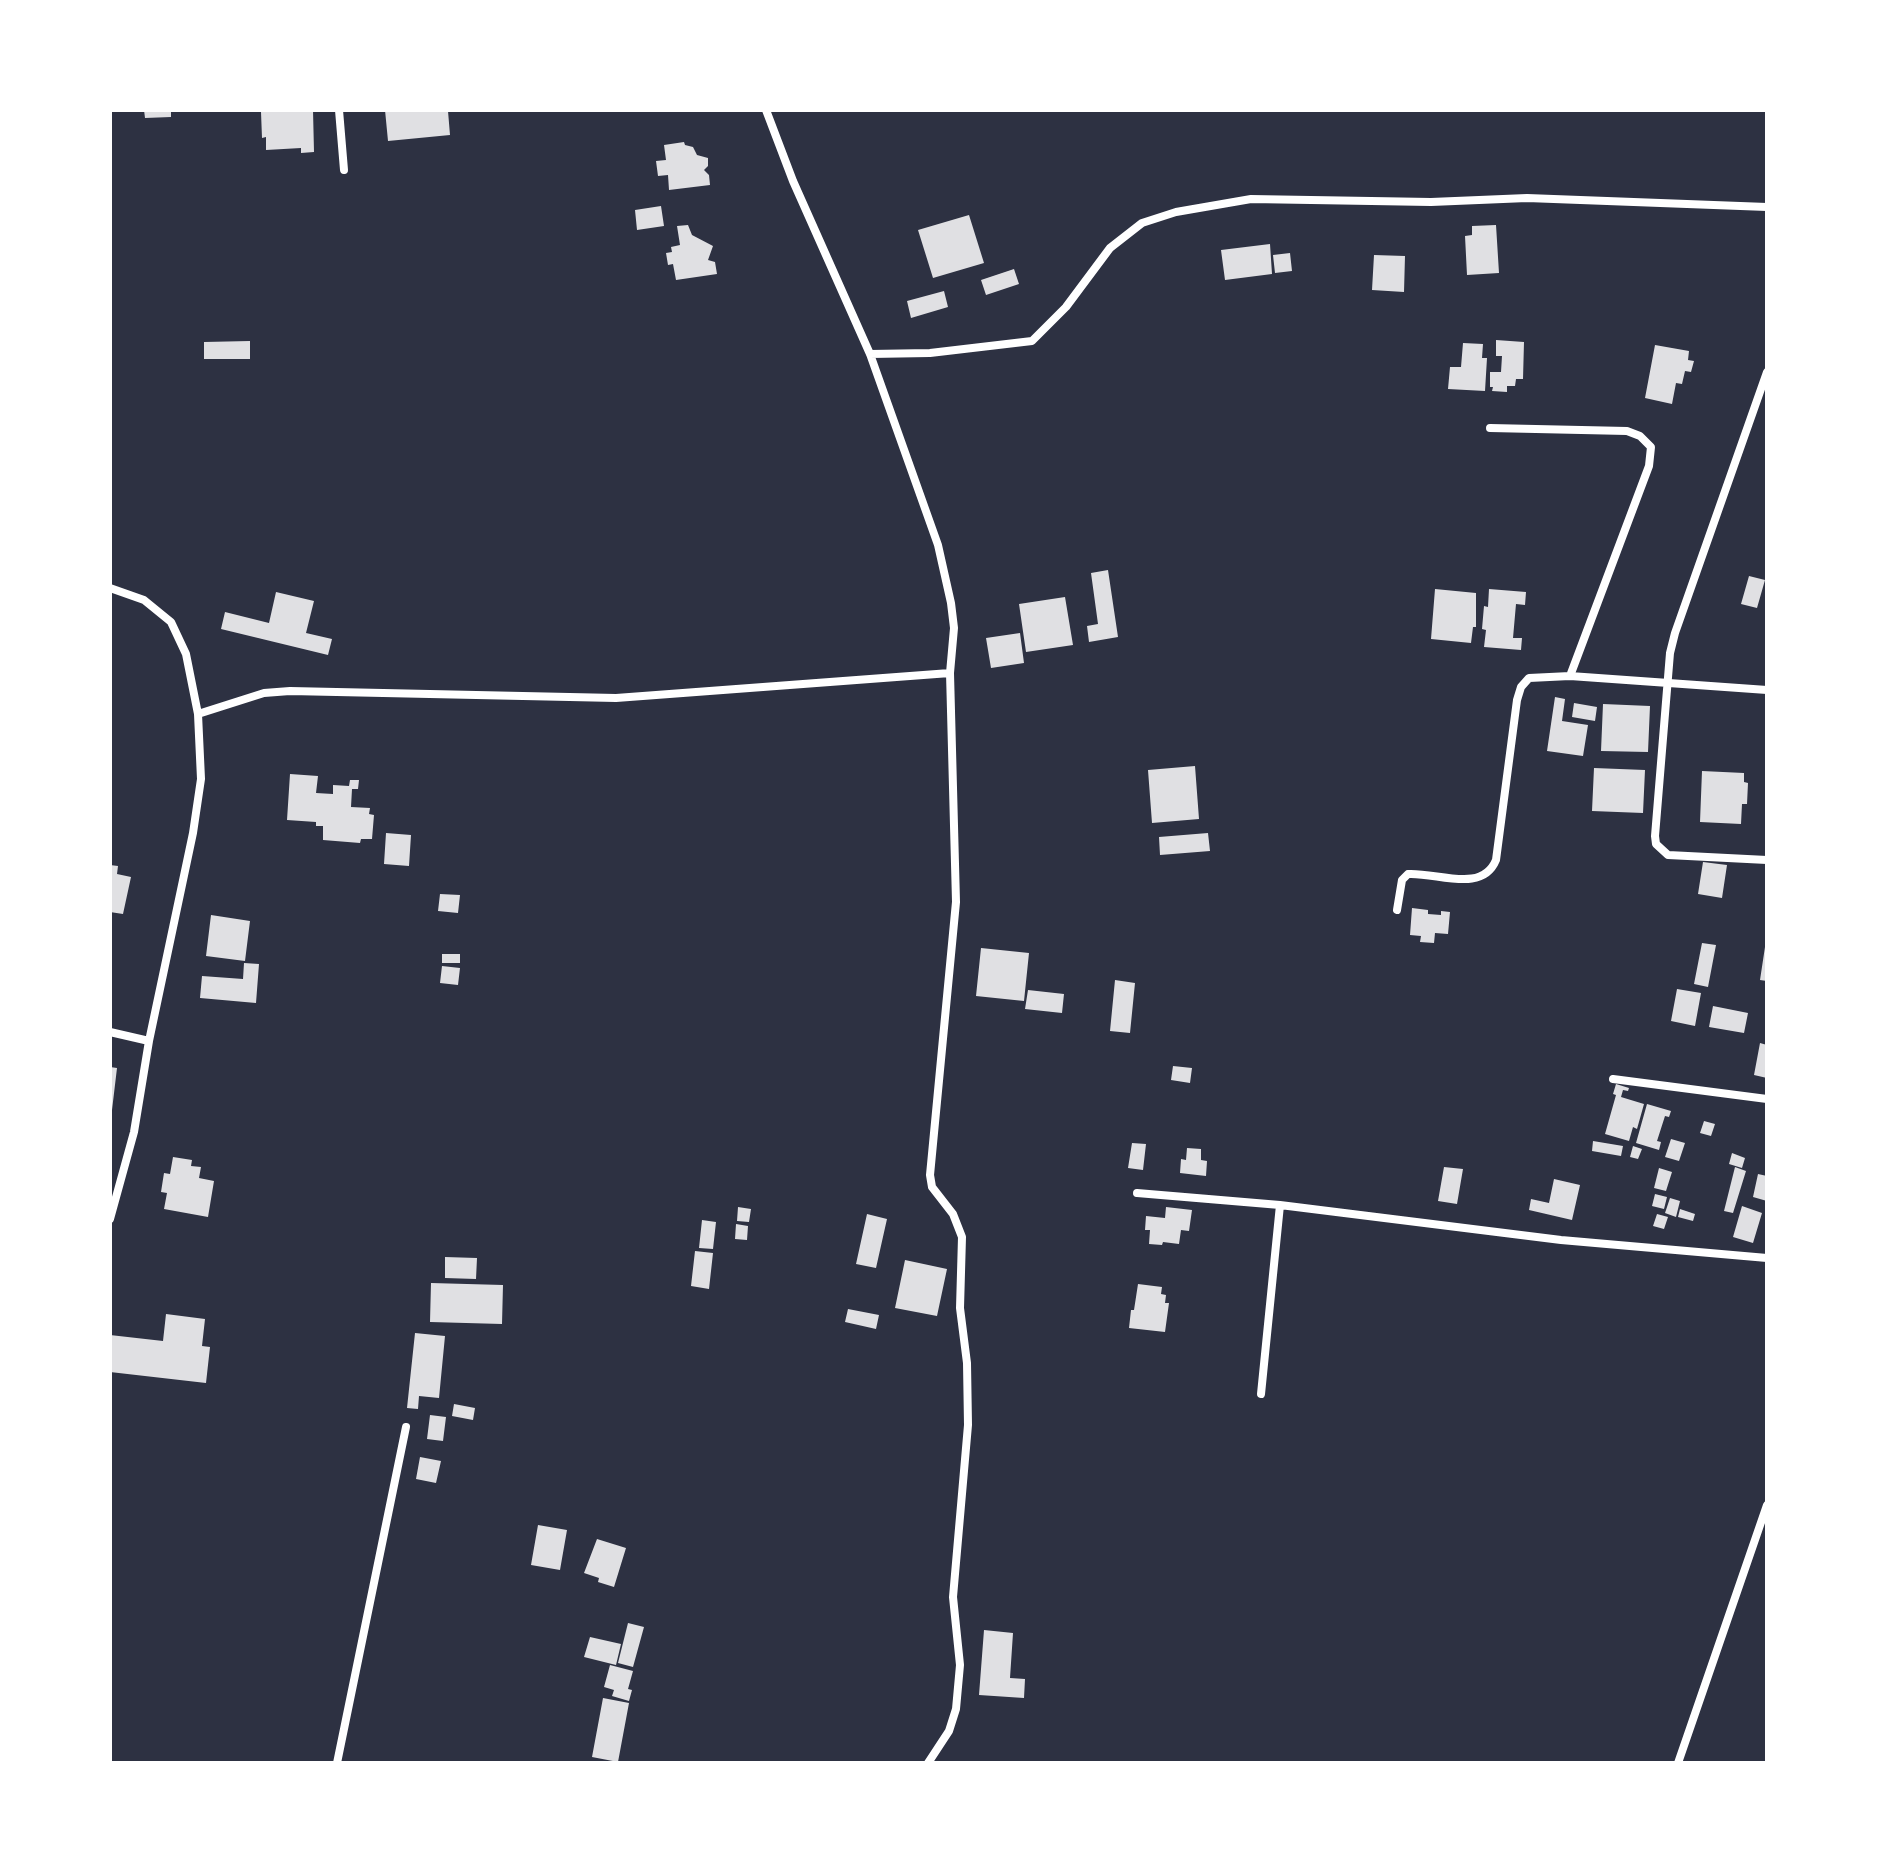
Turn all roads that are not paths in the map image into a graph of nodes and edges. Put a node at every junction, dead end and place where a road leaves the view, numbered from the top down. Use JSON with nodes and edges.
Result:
{"nodes":[{"id":1,"x":339,"y":110,"type":"edge"},
{"id":2,"x":766,"y":110,"type":"edge"},
{"id":3,"x":344,"y":170,"type":"dead end"},
{"id":4,"x":1767,"y":207,"type":"edge"},
{"id":5,"x":870,"y":354,"type":"junction"},
{"id":6,"x":1767,"y":372,"type":"edge"},
{"id":7,"x":1490,"y":428,"type":"dead end"},
{"id":8,"x":110,"y":588,"type":"edge"},
{"id":9,"x":950,"y":673,"type":"junction"},
{"id":10,"x":1570,"y":676,"type":"junction"},
{"id":11,"x":1668,"y":683,"type":"junction"},
{"id":12,"x":1767,"y":690,"type":"edge"},
{"id":13,"x":198,"y":714,"type":"junction"},
{"id":14,"x":1767,"y":860,"type":"edge"},
{"id":15,"x":1397,"y":910,"type":"dead end"},
{"id":16,"x":110,"y":1032,"type":"edge"},
{"id":17,"x":149,"y":1041,"type":"junction"},
{"id":18,"x":1613,"y":1079,"type":"dead end"},
{"id":19,"x":1767,"y":1099,"type":"edge"},
{"id":20,"x":1137,"y":1193,"type":"dead end"},
{"id":21,"x":1280,"y":1205,"type":"junction"},
{"id":22,"x":110,"y":1219,"type":"edge"},
{"id":23,"x":1767,"y":1258,"type":"edge"},
{"id":24,"x":1261,"y":1394,"type":"dead end"},
{"id":25,"x":406,"y":1427,"type":"dead end"},
{"id":26,"x":1767,"y":1505,"type":"edge"},
{"id":27,"x":337,"y":1763,"type":"edge"},
{"id":28,"x":928,"y":1763,"type":"edge"},
{"id":29,"x":1678,"y":1763,"type":"edge"}],
"edges":[{"from":1,"to":3,"type":"street"},
{"from":2,"to":5,"type":"street"},
{"from":4,"to":5,"type":"street"},
{"from":5,"to":9,"type":"street"},
{"from":6,"to":11,"type":"street"},
{"from":7,"to":10,"type":"street"},
{"from":8,"to":13,"type":"street"},
{"from":9,"to":13,"type":"street"},
{"from":9,"to":28,"type":"street"},
{"from":10,"to":11,"type":"street"},
{"from":10,"to":15,"type":"street"},
{"from":11,"to":12,"type":"street"},
{"from":11,"to":14,"type":"street"},
{"from":13,"to":17,"type":"street"},
{"from":16,"to":17,"type":"street"},
{"from":17,"to":22,"type":"street"},
{"from":18,"to":19,"type":"street"},
{"from":20,"to":21,"type":"street"},
{"from":21,"to":23,"type":"street"},
{"from":21,"to":24,"type":"street"},
{"from":25,"to":27,"type":"street"},
{"from":26,"to":29,"type":"street"}]}
